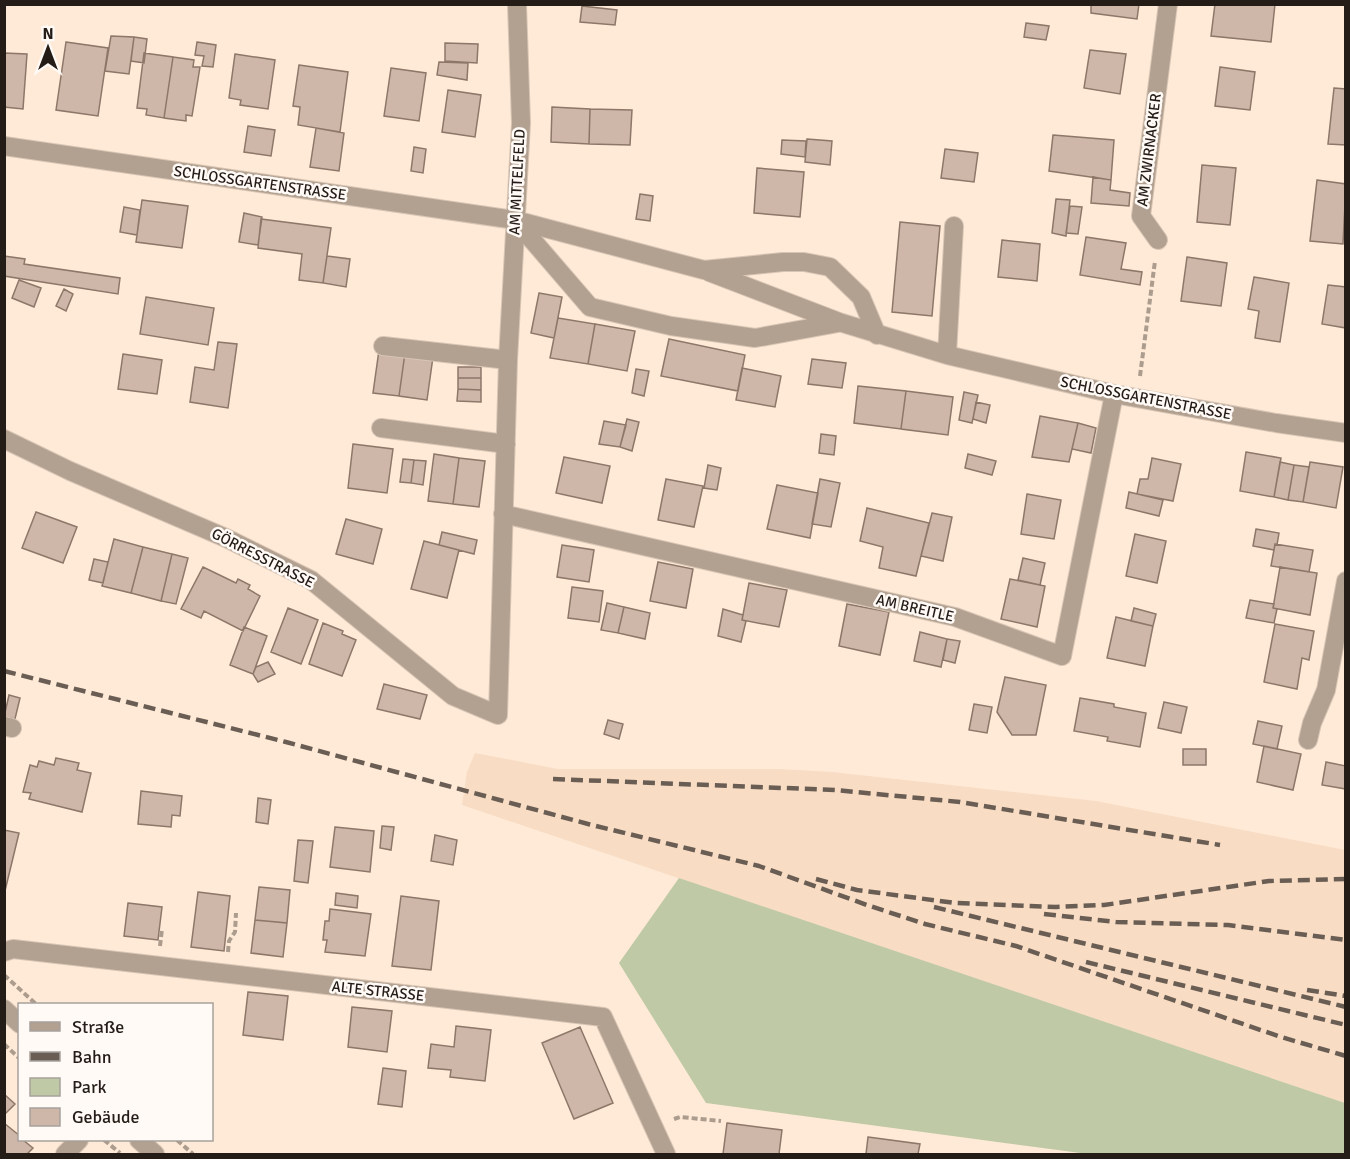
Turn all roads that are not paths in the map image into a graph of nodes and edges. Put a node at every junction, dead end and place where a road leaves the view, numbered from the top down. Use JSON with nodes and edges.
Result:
{"nodes":[{"id":1,"x":516,"y":4,"type":"edge"},
{"id":2,"x":1168,"y":4,"type":"edge"},
{"id":3,"x":4,"y":146,"type":"edge"},
{"id":4,"x":515,"y":220,"type":"junction"},
{"id":5,"x":954,"y":226,"type":"dead end"},
{"id":6,"x":1158,"y":240,"type":"road end"},
{"id":7,"x":704,"y":270,"type":"junction"},
{"id":8,"x":839,"y":322,"type":"junction"},
{"id":9,"x":877,"y":335,"type":"junction"},
{"id":10,"x":383,"y":346,"type":"dead end"},
{"id":11,"x":947,"y":355,"type":"junction"},
{"id":12,"x":508,"y":360,"type":"junction"},
{"id":13,"x":1114,"y":394,"type":"junction"},
{"id":14,"x":381,"y":428,"type":"dead end"},
{"id":15,"x":1346,"y":433,"type":"edge"},
{"id":16,"x":4,"y":439,"type":"edge"},
{"id":17,"x":506,"y":444,"type":"junction"},
{"id":18,"x":503,"y":514,"type":"junction"},
{"id":19,"x":1346,"y":581,"type":"edge"},
{"id":20,"x":498,"y":715,"type":"joint"},
{"id":21,"x":1308,"y":740,"type":"dead end"},
{"id":22,"x":4,"y":952,"type":"edge"},
{"id":23,"x":4,"y":1010,"type":"edge"},
{"id":24,"x":18,"y":1022,"type":"edge"},
{"id":25,"x":78,"y":1141,"type":"edge"},
{"id":26,"x":140,"y":1141,"type":"edge"},
{"id":27,"x":65,"y":1155,"type":"edge"},
{"id":28,"x":154,"y":1155,"type":"edge"},
{"id":29,"x":666,"y":1155,"type":"edge"}],
"edges":[{"from":1,"to":4,"type":"street","name":"AM MITTELFELD"},
{"from":2,"to":6,"type":"street","name":"AM ZWIRNACKER"},
{"from":3,"to":4,"type":"street","name":"SCHLOSSGARTENSTRASSE"},
{"from":4,"to":7,"type":"street","name":"SCHLOSSGARTENSTRASSE"},
{"from":4,"to":8,"type":"street","name":"SCHLOSSGARTENSTRASSE"},
{"from":4,"to":12,"type":"street","name":"AM MITTELFELD"},
{"from":5,"to":11,"type":"street"},
{"from":7,"to":8,"type":"street"},
{"from":7,"to":9,"type":"street","name":"SCHLOSSGARTENSTRASSE"},
{"from":8,"to":9,"type":"street","name":"SCHLOSSGARTENSTRASSE"},
{"from":9,"to":11,"type":"street","name":"SCHLOSSGARTENSTRASSE"},
{"from":10,"to":12,"type":"street"},
{"from":11,"to":13,"type":"street","name":"SCHLOSSGARTENSTRASSE"},
{"from":12,"to":17,"type":"street","name":"AM MITTELFELD"},
{"from":13,"to":15,"type":"street","name":"SCHLOSSGARTENSTRASSE"},
{"from":13,"to":18,"type":"street","name":"AM BREITLE"},
{"from":14,"to":17,"type":"street"},
{"from":16,"to":20,"type":"street","name":"GÖRRESSTRASSE"},
{"from":17,"to":18,"type":"street","name":"AM MITTELFELD"},
{"from":18,"to":20,"type":"street","name":"AM MITTELFELD"},
{"from":19,"to":21,"type":"street"},
{"from":22,"to":29,"type":"street","name":"ALTE STRASSE"},
{"from":23,"to":24,"type":"street"},
{"from":25,"to":27,"type":"street"},
{"from":26,"to":28,"type":"street"}]}
